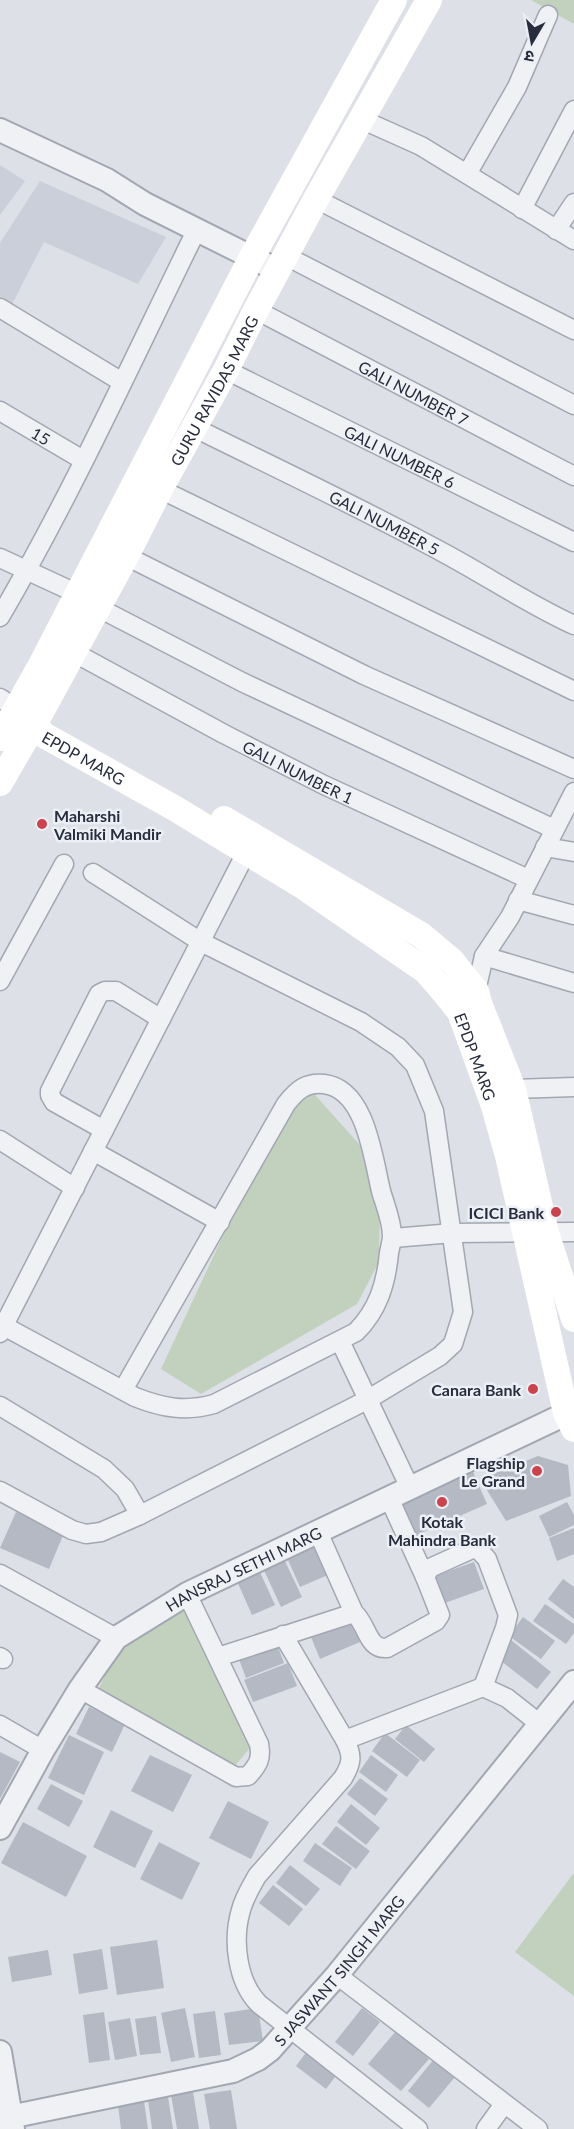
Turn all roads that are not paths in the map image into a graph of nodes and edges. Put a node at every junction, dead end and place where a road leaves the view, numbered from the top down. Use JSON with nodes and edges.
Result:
{"nodes":[{"id":1,"x":394,"y":0,"type":"edge"},
{"id":2,"x":429,"y":0,"type":"edge"},
{"id":3,"x":548,"y":15,"type":"dead end"},
{"id":4,"x":574,"y":110,"type":"edge"},
{"id":5,"x":363,"y":120,"type":"junction"},
{"id":6,"x":0,"y":130,"type":"edge"},
{"id":7,"x":0,"y":145,"type":"edge"},
{"id":8,"x":467,"y":174,"type":"junction"},
{"id":9,"x":316,"y":199,"type":"junction"},
{"id":10,"x":574,"y":203,"type":"edge"},
{"id":11,"x":145,"y":204,"type":"junction"},
{"id":12,"x":522,"y":209,"type":"junction"},
{"id":13,"x":196,"y":229,"type":"junction"},
{"id":14,"x":556,"y":230,"type":"junction"},
{"id":15,"x":574,"y":240,"type":"edge"},
{"id":16,"x":252,"y":257,"type":"junction"},
{"id":17,"x":282,"y":263,"type":"junction"},
{"id":18,"x":0,"y":308,"type":"edge"},
{"id":19,"x":256,"y":310,"type":"junction"},
{"id":20,"x":574,"y":330,"type":"edge"},
{"id":21,"x":226,"y":370,"type":"junction"},
{"id":22,"x":122,"y":382,"type":"junction"},
{"id":23,"x":574,"y":405,"type":"edge"},
{"id":24,"x":0,"y":411,"type":"edge"},
{"id":25,"x":193,"y":428,"type":"junction"},
{"id":26,"x":83,"y":460,"type":"junction"},
{"id":27,"x":574,"y":476,"type":"edge"},
{"id":28,"x":160,"y":489,"type":"junction"},
{"id":29,"x":574,"y":542,"type":"edge"},
{"id":30,"x":126,"y":556,"type":"junction"},
{"id":31,"x":0,"y":558,"type":"edge"},
{"id":32,"x":27,"y":570,"type":"junction"},
{"id":33,"x":87,"y":601,"type":"junction"},
{"id":34,"x":0,"y":617,"type":"edge"},
{"id":35,"x":574,"y":625,"type":"edge"},
{"id":36,"x":73,"y":652,"type":"junction"},
{"id":37,"x":574,"y":691,"type":"edge"},
{"id":38,"x":18,"y":710,"type":"edge"},
{"id":39,"x":0,"y":738,"type":"edge"},
{"id":40,"x":574,"y":769,"type":"edge"},
{"id":41,"x":0,"y":783,"type":"edge"},
{"id":42,"x":574,"y":792,"type":"edge"},
{"id":43,"x":554,"y":829,"type":"junction"},
{"id":44,"x":250,"y":844,"type":"junction"},
{"id":45,"x":545,"y":847,"type":"junction"},
{"id":46,"x":574,"y":852,"type":"edge"},
{"id":47,"x":64,"y":864,"type":"dead end"},
{"id":48,"x":93,"y":873,"type":"dead end"},
{"id":49,"x":528,"y":879,"type":"junction"},
{"id":50,"x":519,"y":900,"type":"junction"},
{"id":51,"x":574,"y":915,"type":"edge"},
{"id":52,"x":201,"y":942,"type":"junction"},
{"id":53,"x":484,"y":956,"type":"junction"},
{"id":54,"x":0,"y":981,"type":"edge"},
{"id":55,"x":574,"y":983,"type":"edge"},
{"id":56,"x":476,"y":991,"type":"junction"},
{"id":57,"x":460,"y":1012,"type":"junction"},
{"id":58,"x":161,"y":1019,"type":"junction"},
{"id":59,"x":574,"y":1087,"type":"edge"},
{"id":60,"x":513,"y":1089,"type":"junction"},
{"id":61,"x":104,"y":1130,"type":"junction"},
{"id":62,"x":0,"y":1140,"type":"edge"},
{"id":63,"x":93,"y":1151,"type":"junction"},
{"id":64,"x":75,"y":1188,"type":"junction"},
{"id":65,"x":220,"y":1222,"type":"junction"},
{"id":66,"x":574,"y":1232,"type":"edge"},
{"id":67,"x":453,"y":1233,"type":"junction"},
{"id":68,"x":536,"y":1233,"type":"junction"},
{"id":69,"x":393,"y":1238,"type":"junction"},
{"id":70,"x":574,"y":1319,"type":"edge"},
{"id":71,"x":1,"y":1328,"type":"edge"},
{"id":72,"x":340,"y":1341,"type":"junction"},
{"id":73,"x":123,"y":1390,"type":"junction"},
{"id":74,"x":367,"y":1400,"type":"junction"},
{"id":75,"x":0,"y":1406,"type":"edge"},
{"id":76,"x":571,"y":1418,"type":"edge"},
{"id":77,"x":410,"y":1488,"type":"junction"},
{"id":78,"x":0,"y":1491,"type":"edge"},
{"id":79,"x":389,"y":1498,"type":"junction"},
{"id":80,"x":140,"y":1515,"type":"junction"},
{"id":81,"x":318,"y":1532,"type":"junction"},
{"id":82,"x":0,"y":1574,"type":"edge"},
{"id":83,"x":425,"y":1577,"type":"junction"},
{"id":84,"x":187,"y":1594,"type":"junction"},
{"id":85,"x":354,"y":1613,"type":"junction"},
{"id":86,"x":283,"y":1635,"type":"junction"},
{"id":87,"x":116,"y":1638,"type":"junction"},
{"id":88,"x":218,"y":1657,"type":"junction"},
{"id":89,"x":574,"y":1682,"type":"edge"},
{"id":90,"x":483,"y":1687,"type":"junction"},
{"id":91,"x":80,"y":1689,"type":"junction"},
{"id":92,"x":540,"y":1724,"type":"junction"},
{"id":93,"x":0,"y":1725,"type":"edge"},
{"id":94,"x":345,"y":1740,"type":"junction"},
{"id":95,"x":43,"y":1750,"type":"junction"},
{"id":96,"x":0,"y":1828,"type":"edge"},
{"id":97,"x":337,"y":1975,"type":"junction"},
{"id":98,"x":289,"y":2028,"type":"junction"},
{"id":99,"x":0,"y":2052,"type":"edge"},
{"id":100,"x":504,"y":2104,"type":"junction"},
{"id":101,"x":8,"y":2122,"type":"edge"},
{"id":102,"x":418,"y":2129,"type":"edge"},
{"id":103,"x":486,"y":2129,"type":"edge"},
{"id":104,"x":538,"y":2129,"type":"edge"}],
"edges":[{"from":1,"to":16,"type":"main road","name":"GURU RAVIDAS MARG"},
{"from":2,"to":5,"type":"main road","name":"GURU RAVIDAS MARG"},
{"from":3,"to":8,"type":"street"},
{"from":4,"to":12,"type":"street"},
{"from":5,"to":8,"type":"street"},
{"from":5,"to":9,"type":"main road","name":"GURU RAVIDAS MARG"},
{"from":6,"to":11,"type":"street"},
{"from":7,"to":11,"type":"street"},
{"from":8,"to":12,"type":"street"},
{"from":9,"to":17,"type":"main road","name":"GURU RAVIDAS MARG"},
{"from":9,"to":20,"type":"street"},
{"from":10,"to":14,"type":"street"},
{"from":11,"to":13,"type":"street"},
{"from":12,"to":14,"type":"street"},
{"from":13,"to":16,"type":"street"},
{"from":13,"to":22,"type":"street"},
{"from":14,"to":15,"type":"street"},
{"from":16,"to":17,"type":"street"},
{"from":16,"to":33,"type":"main road","name":"GURU RAVIDAS MARG"},
{"from":17,"to":19,"type":"main road","name":"GURU RAVIDAS MARG"},
{"from":17,"to":23,"type":"street"},
{"from":18,"to":22,"type":"street"},
{"from":19,"to":21,"type":"main road","name":"GURU RAVIDAS MARG"},
{"from":19,"to":27,"type":"street","name":"GALI NUMBER 7"},
{"from":21,"to":25,"type":"main road","name":"GURU RAVIDAS MARG"},
{"from":21,"to":29,"type":"street","name":"GALI NUMBER 6"},
{"from":22,"to":26,"type":"street"},
{"from":24,"to":26,"type":"street","name":"15"},
{"from":25,"to":28,"type":"main road","name":"GURU RAVIDAS MARG"},
{"from":25,"to":35,"type":"street","name":"GALI NUMBER 5"},
{"from":26,"to":32,"type":"street"},
{"from":28,"to":30,"type":"main road","name":"GURU RAVIDAS MARG"},
{"from":28,"to":37,"type":"street"},
{"from":30,"to":33,"type":"main road","name":"GURU RAVIDAS MARG"},
{"from":30,"to":40,"type":"street"},
{"from":31,"to":32,"type":"street"},
{"from":32,"to":33,"type":"street"},
{"from":32,"to":34,"type":"street"},
{"from":33,"to":36,"type":"main road","name":"GURU RAVIDAS MARG"},
{"from":33,"to":38,"type":"main road","name":"GURU RAVIDAS MARG"},
{"from":33,"to":43,"type":"street"},
{"from":36,"to":38,"type":"main road","name":"GURU RAVIDAS MARG"},
{"from":36,"to":49,"type":"street","name":"GALI NUMBER 1"},
{"from":38,"to":39,"type":"main road","name":"GURU RAVIDAS MARG"},
{"from":38,"to":41,"type":"main road","name":"GURU RAVIDAS MARG"},
{"from":38,"to":44,"type":"main road","name":"EPDP MARG"},
{"from":42,"to":43,"type":"street"},
{"from":43,"to":45,"type":"street"},
{"from":44,"to":52,"type":"street"},
{"from":44,"to":56,"type":"main road","name":"EPDP MARG"},
{"from":44,"to":57,"type":"main road","name":"EPDP MARG"},
{"from":45,"to":46,"type":"street"},
{"from":45,"to":49,"type":"street"},
{"from":47,"to":54,"type":"street"},
{"from":48,"to":52,"type":"street"},
{"from":49,"to":50,"type":"street"},
{"from":50,"to":51,"type":"street"},
{"from":50,"to":53,"type":"street"},
{"from":52,"to":58,"type":"street"},
{"from":52,"to":67,"type":"street"},
{"from":53,"to":55,"type":"street"},
{"from":53,"to":56,"type":"street"},
{"from":56,"to":57,"type":"street"},
{"from":56,"to":60,"type":"main road","name":"EPDP MARG"},
{"from":57,"to":68,"type":"main road","name":"EPDP MARG"},
{"from":58,"to":61,"type":"street"},
{"from":58,"to":61,"type":"street"},
{"from":59,"to":60,"type":"street"},
{"from":60,"to":68,"type":"main road","name":"EPDP MARG"},
{"from":61,"to":63,"type":"street"},
{"from":62,"to":64,"type":"street"},
{"from":63,"to":64,"type":"street"},
{"from":63,"to":65,"type":"street"},
{"from":64,"to":71,"type":"street"},
{"from":65,"to":69,"type":"street"},
{"from":65,"to":73,"type":"street"},
{"from":66,"to":68,"type":"street"},
{"from":67,"to":68,"type":"street"},
{"from":67,"to":69,"type":"street"},
{"from":67,"to":74,"type":"street"},
{"from":68,"to":70,"type":"main road","name":"EPDP MARG"},
{"from":68,"to":76,"type":"main road","name":"EPDP MARG"},
{"from":69,"to":72,"type":"street"},
{"from":71,"to":73,"type":"street"},
{"from":72,"to":73,"type":"street"},
{"from":72,"to":74,"type":"street"},
{"from":74,"to":77,"type":"street"},
{"from":74,"to":80,"type":"street"},
{"from":75,"to":80,"type":"street"},
{"from":76,"to":77,"type":"street","name":"HANSRAJ SETHI MARG"},
{"from":77,"to":79,"type":"street","name":"HANSRAJ SETHI MARG"},
{"from":78,"to":80,"type":"street"},
{"from":79,"to":81,"type":"street","name":"HANSRAJ SETHI MARG"},
{"from":79,"to":83,"type":"street"},
{"from":81,"to":84,"type":"street","name":"HANSRAJ SETHI MARG"},
{"from":81,"to":85,"type":"street"},
{"from":82,"to":87,"type":"street"},
{"from":83,"to":85,"type":"street"},
{"from":83,"to":90,"type":"street"},
{"from":84,"to":87,"type":"street","name":"HANSRAJ SETHI MARG"},
{"from":84,"to":88,"type":"street"},
{"from":85,"to":86,"type":"street"},
{"from":86,"to":88,"type":"street"},
{"from":86,"to":94,"type":"street"},
{"from":87,"to":91,"type":"street","name":"HANSRAJ SETHI MARG"},
{"from":88,"to":91,"type":"street"},
{"from":89,"to":92,"type":"street","name":"S JASWANT SINGH MARG"},
{"from":90,"to":92,"type":"street"},
{"from":90,"to":94,"type":"street"},
{"from":91,"to":95,"type":"street","name":"HANSRAJ SETHI MARG"},
{"from":92,"to":97,"type":"street","name":"S JASWANT SINGH MARG"},
{"from":93,"to":95,"type":"street"},
{"from":94,"to":98,"type":"street"},
{"from":95,"to":96,"type":"street","name":"HANSRAJ SETHI MARG"},
{"from":97,"to":98,"type":"street","name":"S JASWANT SINGH MARG"},
{"from":97,"to":100,"type":"street"},
{"from":98,"to":101,"type":"street","name":"S JASWANT SINGH MARG"},
{"from":98,"to":102,"type":"street"},
{"from":99,"to":101,"type":"street"},
{"from":100,"to":103,"type":"street"},
{"from":100,"to":104,"type":"street"}]}
